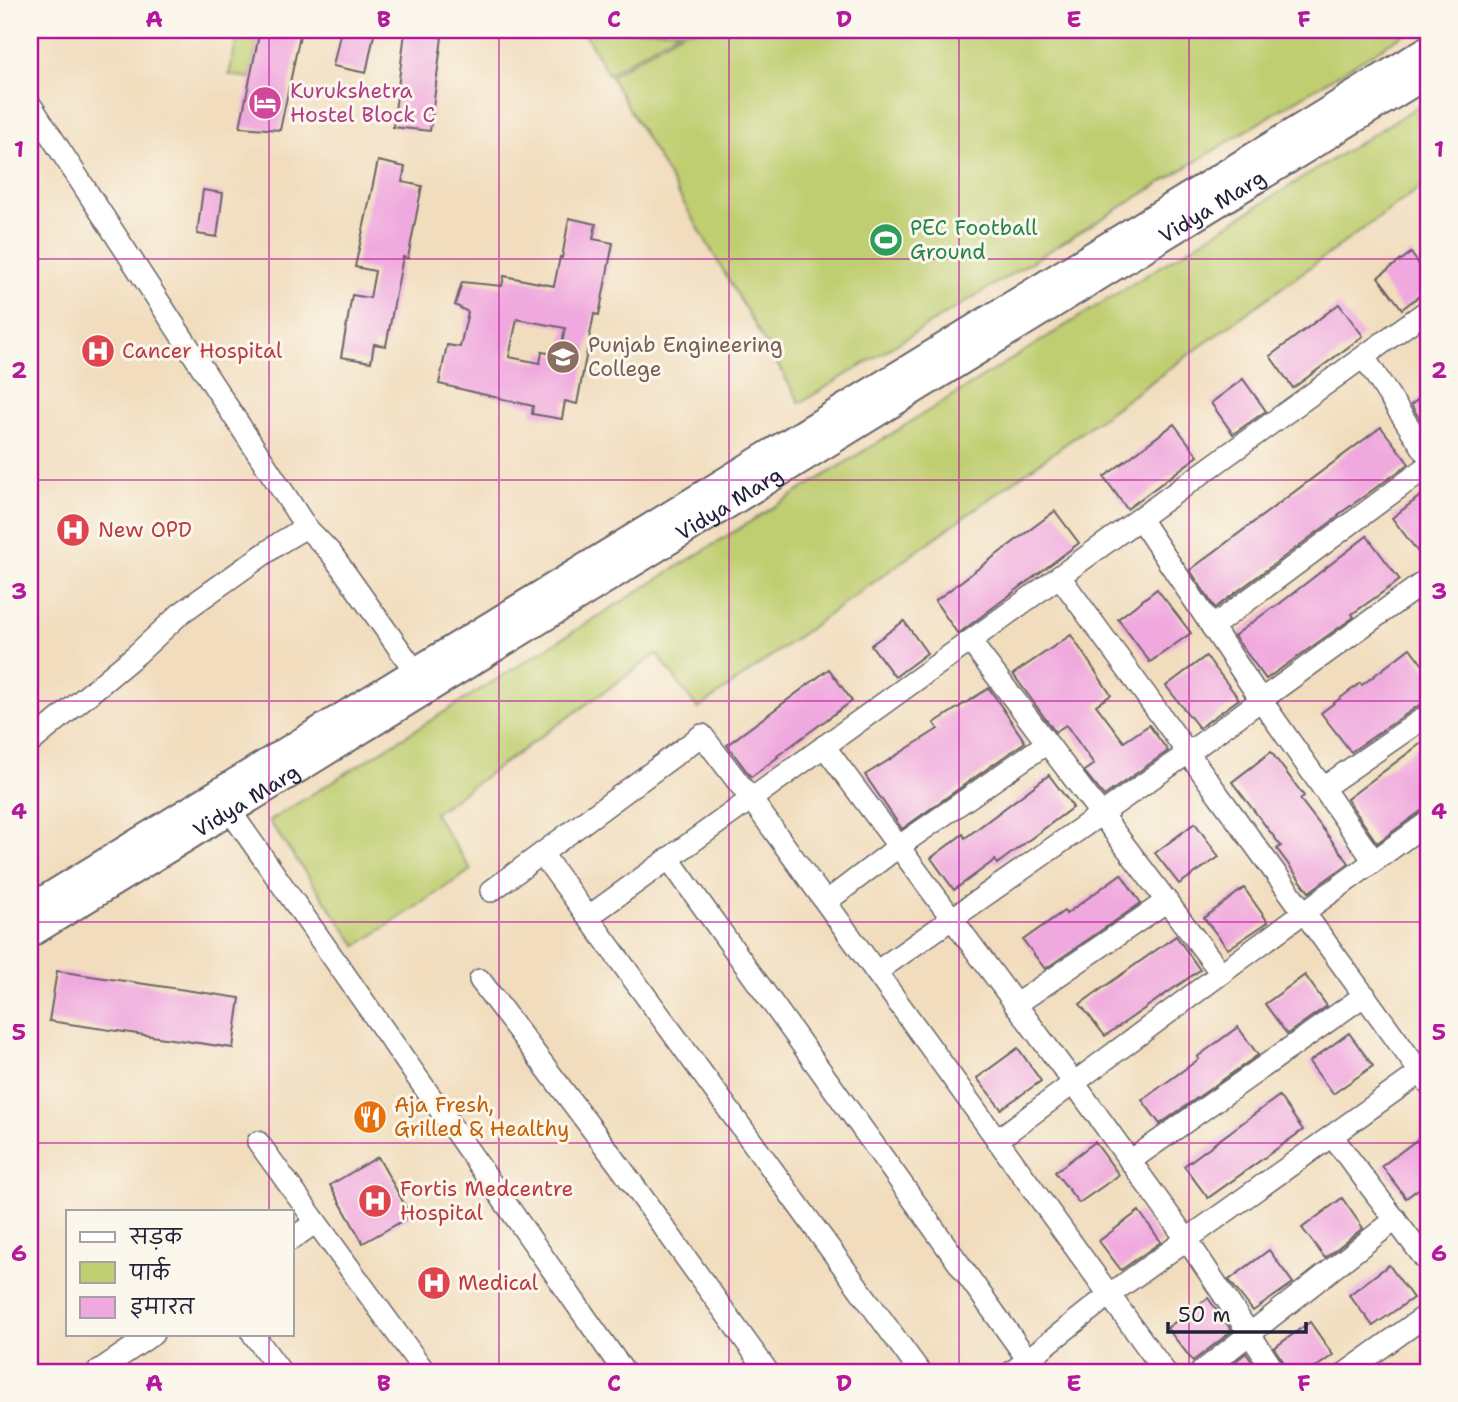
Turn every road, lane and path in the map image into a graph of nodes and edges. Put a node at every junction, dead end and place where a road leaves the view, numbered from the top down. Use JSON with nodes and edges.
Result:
{"nodes":[{"id":1,"x":1428,"y":49,"type":"edge"},
{"id":2,"x":1428,"y":75,"type":"edge"},
{"id":3,"x":30,"y":104,"type":"edge"},
{"id":4,"x":1428,"y":310,"type":"edge"},
{"id":5,"x":1364,"y":357,"type":"junction"},
{"id":6,"x":1428,"y":456,"type":"edge"},
{"id":7,"x":1428,"y":466,"type":"edge"},
{"id":8,"x":1140,"y":519,"type":"junction"},
{"id":9,"x":306,"y":527,"type":"junction"},
{"id":10,"x":1060,"y":576,"type":"junction"},
{"id":11,"x":1428,"y":579,"type":"edge"},
{"id":12,"x":1212,"y":627,"type":"junction"},
{"id":13,"x":970,"y":641,"type":"junction"},
{"id":14,"x":415,"y":671,"type":"junction"},
{"id":15,"x":1261,"y":700,"type":"junction"},
{"id":16,"x":1428,"y":715,"type":"edge"},
{"id":17,"x":30,"y":743,"type":"edge"},
{"id":18,"x":1047,"y":744,"type":"junction"},
{"id":19,"x":824,"y":746,"type":"junction"},
{"id":20,"x":1188,"y":753,"type":"junction"},
{"id":21,"x":1323,"y":788,"type":"junction"},
{"id":22,"x":751,"y":799,"type":"junction"},
{"id":23,"x":223,"y":802,"type":"junction"},
{"id":24,"x":1101,"y":814,"type":"junction"},
{"id":25,"x":1428,"y":822,"type":"edge"},
{"id":26,"x":898,"y":847,"type":"junction"},
{"id":27,"x":541,"y":854,"type":"junction"},
{"id":28,"x":669,"y":859,"type":"junction"},
{"id":29,"x":1374,"y":862,"type":"junction"},
{"id":30,"x":491,"y":891,"type":"dead end"},
{"id":31,"x":1167,"y":901,"type":"junction"},
{"id":32,"x":826,"y":902,"type":"junction"},
{"id":33,"x":30,"y":908,"type":"edge"},
{"id":34,"x":1304,"y":912,"type":"junction"},
{"id":35,"x":587,"y":917,"type":"junction"},
{"id":36,"x":951,"y":919,"type":"junction"},
{"id":37,"x":30,"y":934,"type":"edge"},
{"id":38,"x":876,"y":972,"type":"junction"},
{"id":39,"x":1222,"y":973,"type":"junction"},
{"id":40,"x":480,"y":980,"type":"dead end"},
{"id":41,"x":1364,"y":995,"type":"junction"},
{"id":42,"x":1015,"y":1005,"type":"junction"},
{"id":43,"x":1424,"y":1078,"type":"edge"},
{"id":44,"x":1074,"y":1083,"type":"junction"},
{"id":45,"x":1332,"y":1136,"type":"junction"},
{"id":46,"x":997,"y":1140,"type":"junction"},
{"id":47,"x":258,"y":1142,"type":"dead end"},
{"id":48,"x":1130,"y":1161,"type":"junction"},
{"id":49,"x":1396,"y":1219,"type":"junction"},
{"id":50,"x":316,"y":1223,"type":"junction"},
{"id":51,"x":294,"y":1238,"type":"edge"},
{"id":52,"x":1187,"y":1240,"type":"junction"},
{"id":53,"x":1428,"y":1263,"type":"edge"},
{"id":54,"x":1110,"y":1296,"type":"junction"},
{"id":55,"x":1428,"y":1314,"type":"edge"},
{"id":56,"x":1249,"y":1334,"type":"junction"},
{"id":57,"x":150,"y":1336,"type":"edge"},
{"id":58,"x":254,"y":1336,"type":"edge"},
{"id":59,"x":1020,"y":1366,"type":"edge"},
{"id":60,"x":276,"y":1370,"type":"edge"},
{"id":61,"x":97,"y":1372,"type":"edge"},
{"id":62,"x":425,"y":1372,"type":"edge"},
{"id":63,"x":624,"y":1372,"type":"edge"},
{"id":64,"x":768,"y":1372,"type":"edge"},
{"id":65,"x":920,"y":1372,"type":"edge"},
{"id":66,"x":1165,"y":1372,"type":"edge"},
{"id":67,"x":1201,"y":1372,"type":"edge"},
{"id":68,"x":1275,"y":1372,"type":"edge"},
{"id":69,"x":1347,"y":1372,"type":"edge"}],
"edges":[{"from":1,"to":14,"type":"main road","name":"Vidya Marg"},
{"from":2,"to":23,"type":"main road","name":"Vidya Marg"},
{"from":3,"to":9,"type":"street"},
{"from":4,"to":5,"type":"street"},
{"from":5,"to":6,"type":"street"},
{"from":5,"to":8,"type":"street"},
{"from":7,"to":12,"type":"street"},
{"from":8,"to":10,"type":"street"},
{"from":8,"to":12,"type":"street"},
{"from":9,"to":14,"type":"street"},
{"from":9,"to":17,"type":"street"},
{"from":10,"to":13,"type":"street"},
{"from":10,"to":20,"type":"street"},
{"from":11,"to":15,"type":"street"},
{"from":12,"to":15,"type":"street"},
{"from":13,"to":18,"type":"street"},
{"from":13,"to":19,"type":"street"},
{"from":14,"to":23,"type":"main road","name":"Vidya Marg"},
{"from":15,"to":20,"type":"street"},
{"from":15,"to":21,"type":"street"},
{"from":16,"to":21,"type":"street"},
{"from":18,"to":24,"type":"street"},
{"from":18,"to":26,"type":"street"},
{"from":19,"to":22,"type":"street"},
{"from":19,"to":26,"type":"street"},
{"from":20,"to":24,"type":"street"},
{"from":20,"to":34,"type":"street"},
{"from":21,"to":29,"type":"street"},
{"from":22,"to":27,"type":"street"},
{"from":22,"to":28,"type":"street"},
{"from":22,"to":32,"type":"street"},
{"from":23,"to":33,"type":"main road","name":"Vidya Marg"},
{"from":23,"to":37,"type":"main road","name":"Vidya Marg"},
{"from":23,"to":63,"type":"street"},
{"from":24,"to":31,"type":"street"},
{"from":24,"to":36,"type":"street"},
{"from":25,"to":29,"type":"street"},
{"from":26,"to":32,"type":"street"},
{"from":26,"to":36,"type":"street"},
{"from":27,"to":30,"type":"street"},
{"from":27,"to":35,"type":"street"},
{"from":28,"to":35,"type":"street"},
{"from":28,"to":59,"type":"street"},
{"from":29,"to":34,"type":"street"},
{"from":31,"to":39,"type":"street"},
{"from":31,"to":42,"type":"street"},
{"from":32,"to":38,"type":"street"},
{"from":34,"to":39,"type":"street"},
{"from":34,"to":41,"type":"street"},
{"from":35,"to":65,"type":"street"},
{"from":36,"to":38,"type":"street"},
{"from":36,"to":42,"type":"street"},
{"from":38,"to":46,"type":"street"},
{"from":39,"to":44,"type":"street"},
{"from":40,"to":64,"type":"street"},
{"from":41,"to":43,"type":"street"},
{"from":41,"to":48,"type":"street"},
{"from":42,"to":44,"type":"street"},
{"from":43,"to":45,"type":"street"},
{"from":44,"to":46,"type":"street"},
{"from":44,"to":48,"type":"street"},
{"from":45,"to":49,"type":"street"},
{"from":45,"to":52,"type":"street"},
{"from":46,"to":54,"type":"street"},
{"from":47,"to":50,"type":"street"},
{"from":48,"to":52,"type":"street"},
{"from":49,"to":53,"type":"street"},
{"from":49,"to":56,"type":"street"},
{"from":50,"to":51,"type":"street"},
{"from":50,"to":62,"type":"street"},
{"from":52,"to":54,"type":"street"},
{"from":52,"to":56,"type":"street"},
{"from":54,"to":59,"type":"street"},
{"from":54,"to":66,"type":"street"},
{"from":55,"to":69,"type":"street"},
{"from":56,"to":67,"type":"street"},
{"from":56,"to":68,"type":"street"},
{"from":57,"to":61,"type":"street"},
{"from":58,"to":60,"type":"street"}]}
